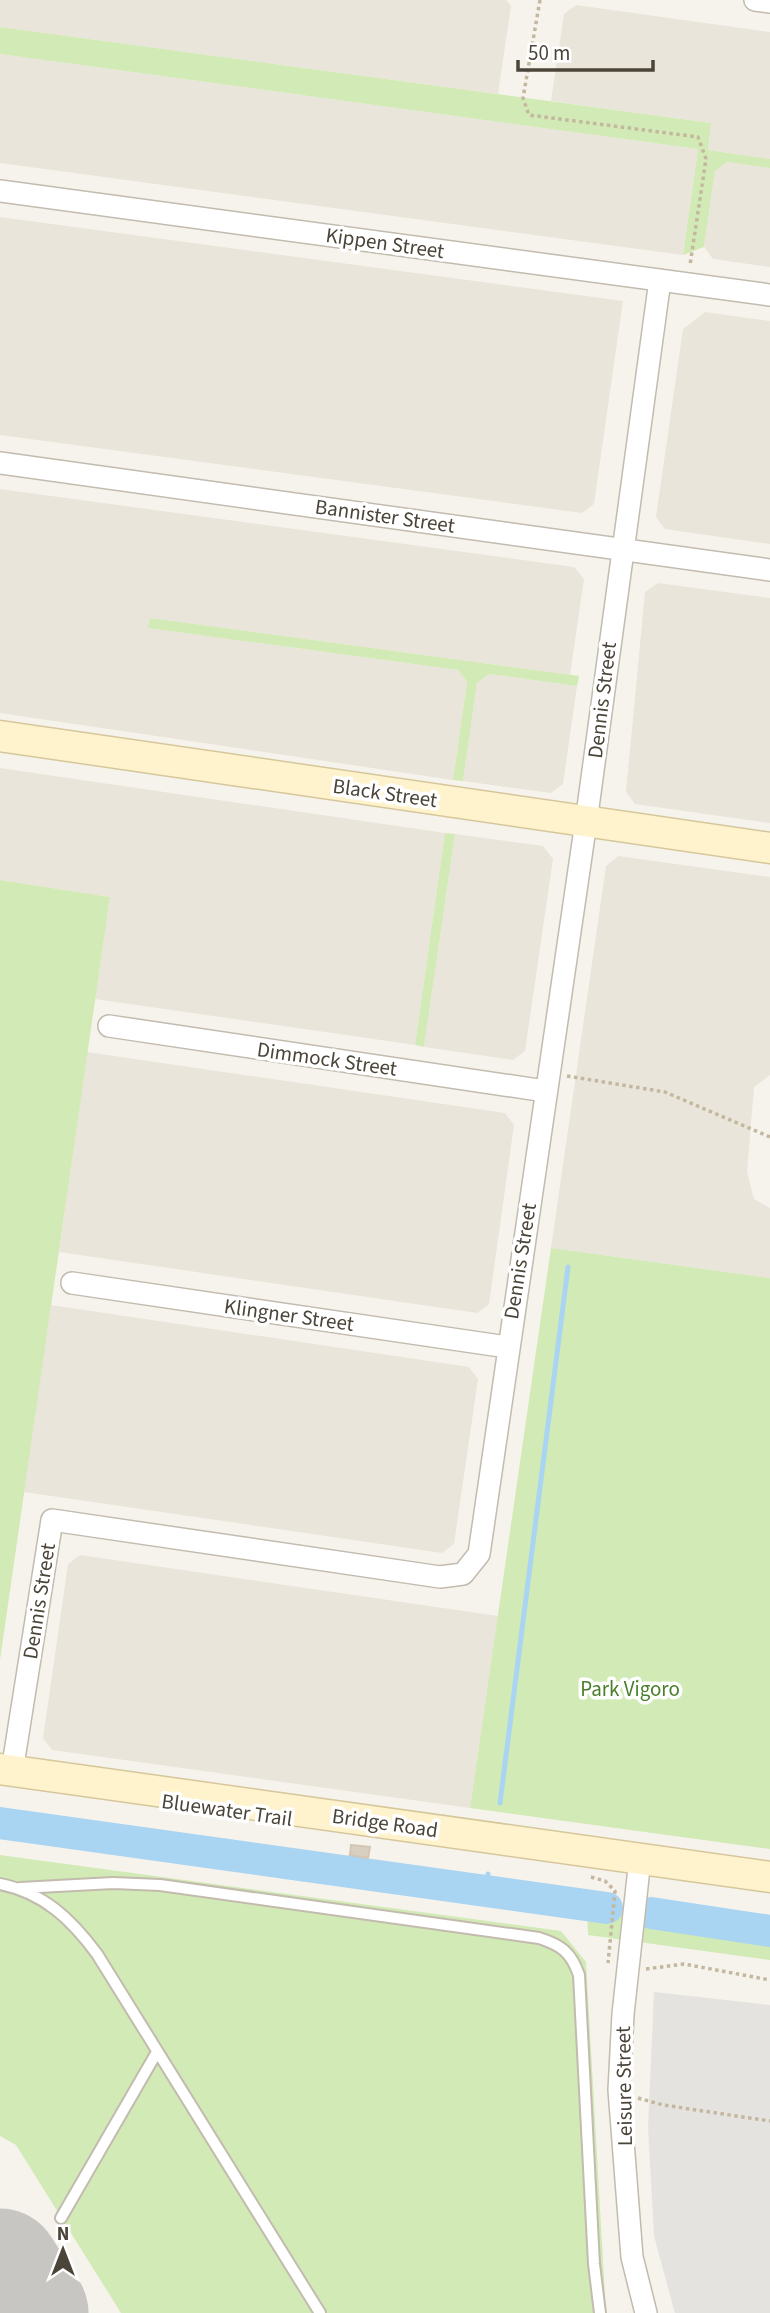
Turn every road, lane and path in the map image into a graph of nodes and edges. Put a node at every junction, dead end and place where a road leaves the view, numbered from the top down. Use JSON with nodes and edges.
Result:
{"nodes":[{"id":1,"x":540,"y":0,"type":"edge"},
{"id":2,"x":755,"y":0,"type":"edge"},
{"id":3,"x":770,"y":2,"type":"edge"},
{"id":4,"x":0,"y":191,"type":"edge"},
{"id":5,"x":660,"y":280,"type":"junction"},
{"id":6,"x":688,"y":284,"type":"junction"},
{"id":7,"x":770,"y":295,"type":"edge"},
{"id":8,"x":0,"y":463,"type":"edge"},
{"id":9,"x":622,"y":549,"type":"junction"},
{"id":10,"x":770,"y":570,"type":"edge"},
{"id":11,"x":0,"y":736,"type":"edge"},
{"id":12,"x":586,"y":822,"type":"junction"},
{"id":13,"x":770,"y":848,"type":"edge"},
{"id":14,"x":109,"y":1027,"type":"dead end"},
{"id":15,"x":547,"y":1082,"type":"junction"},
{"id":16,"x":770,"y":1137,"type":"edge"},
{"id":17,"x":72,"y":1283,"type":"dead end"},
{"id":18,"x":507,"y":1347,"type":"junction"},
{"id":19,"x":6,"y":1770,"type":"edge"},
{"id":20,"x":640,"y":1859,"type":"junction"},
{"id":21,"x":585,"y":1876,"type":"dead end"},
{"id":22,"x":770,"y":1877,"type":"edge"},
{"id":23,"x":0,"y":1884,"type":"edge"},
{"id":24,"x":20,"y":1888,"type":"junction"},
{"id":25,"x":615,"y":1966,"type":"dead end"},
{"id":26,"x":642,"y":1969,"type":"dead end"},
{"id":27,"x":770,"y":1980,"type":"edge"},
{"id":28,"x":157,"y":2052,"type":"junction"},
{"id":29,"x":620,"y":2093,"type":"junction"},
{"id":30,"x":770,"y":2121,"type":"edge"},
{"id":31,"x":61,"y":2218,"type":"dead end"},
{"id":32,"x":320,"y":2313,"type":"edge"},
{"id":33,"x":600,"y":2313,"type":"edge"},
{"id":34,"x":646,"y":2313,"type":"edge"}],
"edges":[{"from":1,"to":6,"type":"path"},
{"from":2,"to":3,"type":"street"},
{"from":4,"to":5,"type":"street","name":"Kippen Street"},
{"from":5,"to":6,"type":"street","name":"Kippen Street"},
{"from":5,"to":9,"type":"street","name":"Dennis Street"},
{"from":6,"to":7,"type":"street","name":"Kippen Street"},
{"from":8,"to":9,"type":"street","name":"Bannister Street"},
{"from":9,"to":10,"type":"street","name":"Bannister Street"},
{"from":9,"to":12,"type":"street","name":"Dennis Street"},
{"from":11,"to":12,"type":"street","name":"Black Street"},
{"from":12,"to":13,"type":"street","name":"Black Street"},
{"from":12,"to":15,"type":"street","name":"Dennis Street"},
{"from":14,"to":15,"type":"street","name":"Dimmock Street"},
{"from":15,"to":16,"type":"path"},
{"from":15,"to":18,"type":"street","name":"Dennis Street"},
{"from":17,"to":18,"type":"street","name":"Klingner Street"},
{"from":18,"to":19,"type":"street","name":"Dennis Street"},
{"from":19,"to":20,"type":"street","name":"Bridge Road"},
{"from":20,"to":22,"type":"street","name":"Bridge Road"},
{"from":20,"to":29,"type":"street","name":"Leisure Street"},
{"from":21,"to":25,"type":"path"},
{"from":23,"to":24,"type":"lane"},
{"from":24,"to":28,"type":"lane"},
{"from":24,"to":33,"type":"lane"},
{"from":26,"to":27,"type":"path"},
{"from":28,"to":31,"type":"lane"},
{"from":28,"to":32,"type":"lane"},
{"from":29,"to":30,"type":"path"},
{"from":29,"to":34,"type":"street","name":"Leisure Street"}]}
